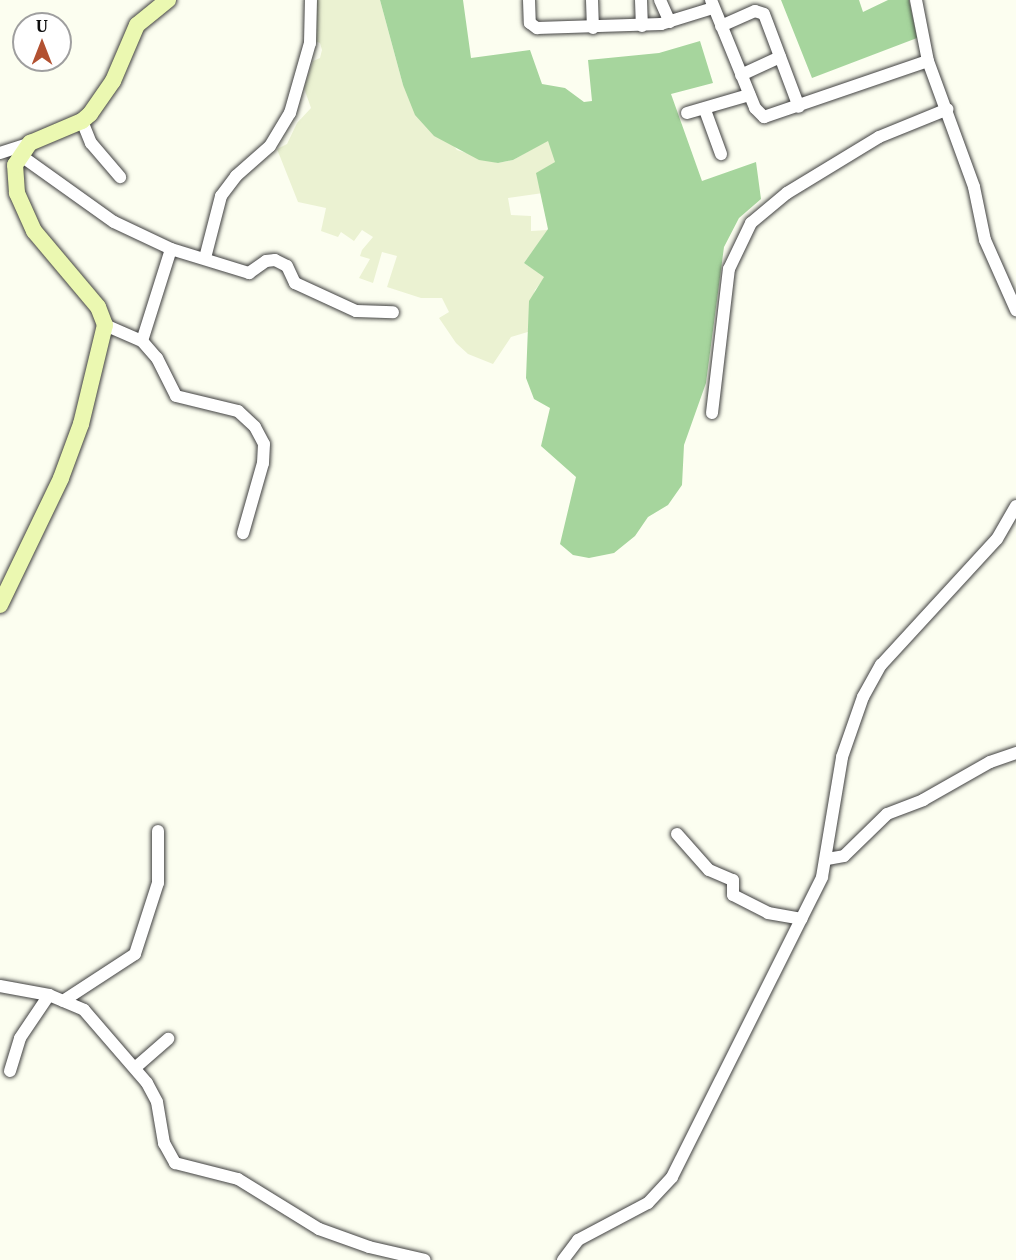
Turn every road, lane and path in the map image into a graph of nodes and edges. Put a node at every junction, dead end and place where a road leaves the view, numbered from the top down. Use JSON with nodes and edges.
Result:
{"nodes":[{"id":1,"x":168,"y":0,"type":"edge"},
{"id":2,"x":311,"y":0,"type":"edge"},
{"id":3,"x":529,"y":0,"type":"edge"},
{"id":4,"x":592,"y":0,"type":"edge"},
{"id":5,"x":641,"y":0,"type":"edge"},
{"id":6,"x":660,"y":0,"type":"edge"},
{"id":7,"x":916,"y":0,"type":"edge"},
{"id":8,"x":712,"y":4,"type":"edge"},
{"id":9,"x":670,"y":22,"type":"junction"},
{"id":10,"x":642,"y":26,"type":"junction"},
{"id":11,"x":721,"y":26,"type":"junction"},
{"id":12,"x":593,"y":28,"type":"junction"},
{"id":13,"x":780,"y":57,"type":"junction"},
{"id":14,"x":928,"y":61,"type":"junction"},
{"id":15,"x":741,"y":75,"type":"junction"},
{"id":16,"x":749,"y":95,"type":"junction"},
{"id":17,"x":799,"y":107,"type":"junction"},
{"id":18,"x":948,"y":109,"type":"junction"},
{"id":19,"x":705,"y":110,"type":"junction"},
{"id":20,"x":687,"y":113,"type":"dead end"},
{"id":21,"x":82,"y":121,"type":"junction"},
{"id":22,"x":25,"y":149,"type":"junction"},
{"id":23,"x":0,"y":153,"type":"edge"},
{"id":24,"x":721,"y":154,"type":"dead end"},
{"id":25,"x":120,"y":177,"type":"dead end"},
{"id":26,"x":171,"y":249,"type":"junction"},
{"id":27,"x":205,"y":258,"type":"junction"},
{"id":28,"x":1016,"y":310,"type":"edge"},
{"id":29,"x":393,"y":312,"type":"dead end"},
{"id":30,"x":105,"y":325,"type":"junction"},
{"id":31,"x":142,"y":341,"type":"junction"},
{"id":32,"x":712,"y":413,"type":"dead end"},
{"id":33,"x":1016,"y":506,"type":"edge"},
{"id":34,"x":243,"y":533,"type":"dead end"},
{"id":35,"x":0,"y":605,"type":"edge"},
{"id":36,"x":1016,"y":753,"type":"edge"},
{"id":37,"x":159,"y":831,"type":"dead end"},
{"id":38,"x":677,"y":834,"type":"dead end"},
{"id":39,"x":827,"y":860,"type":"junction"},
{"id":40,"x":801,"y":919,"type":"junction"},
{"id":41,"x":0,"y":986,"type":"edge"},
{"id":42,"x":50,"y":995,"type":"junction"},
{"id":43,"x":63,"y":1001,"type":"junction"},
{"id":44,"x":168,"y":1039,"type":"dead end"},
{"id":45,"x":136,"y":1067,"type":"junction"},
{"id":46,"x":10,"y":1071,"type":"dead end"},
{"id":47,"x":400,"y":1257,"type":"edge"},
{"id":48,"x":425,"y":1260,"type":"edge"},
{"id":49,"x":563,"y":1260,"type":"edge"}],
"edges":[{"from":1,"to":21,"type":"street"},
{"from":2,"to":27,"type":"street"},
{"from":3,"to":12,"type":"street"},
{"from":4,"to":12,"type":"street"},
{"from":5,"to":10,"type":"street"},
{"from":6,"to":9,"type":"street"},
{"from":7,"to":14,"type":"street"},
{"from":8,"to":9,"type":"street"},
{"from":8,"to":11,"type":"street"},
{"from":9,"to":10,"type":"street"},
{"from":10,"to":12,"type":"street"},
{"from":11,"to":13,"type":"street"},
{"from":11,"to":15,"type":"street"},
{"from":13,"to":15,"type":"street"},
{"from":13,"to":17,"type":"street"},
{"from":14,"to":17,"type":"street"},
{"from":14,"to":18,"type":"street"},
{"from":15,"to":16,"type":"street"},
{"from":16,"to":17,"type":"street"},
{"from":16,"to":19,"type":"street"},
{"from":18,"to":28,"type":"street"},
{"from":18,"to":32,"type":"street"},
{"from":19,"to":20,"type":"street"},
{"from":19,"to":24,"type":"street"},
{"from":21,"to":22,"type":"street"},
{"from":21,"to":25,"type":"street"},
{"from":22,"to":23,"type":"street"},
{"from":22,"to":26,"type":"street"},
{"from":22,"to":30,"type":"street"},
{"from":26,"to":27,"type":"street"},
{"from":26,"to":31,"type":"street"},
{"from":27,"to":29,"type":"street"},
{"from":30,"to":31,"type":"street"},
{"from":30,"to":35,"type":"street"},
{"from":31,"to":34,"type":"street"},
{"from":33,"to":39,"type":"street"},
{"from":36,"to":39,"type":"street"},
{"from":37,"to":43,"type":"street"},
{"from":38,"to":40,"type":"street"},
{"from":39,"to":40,"type":"street"},
{"from":40,"to":49,"type":"street"},
{"from":41,"to":42,"type":"street"},
{"from":42,"to":43,"type":"street"},
{"from":42,"to":46,"type":"street"},
{"from":43,"to":45,"type":"street"},
{"from":44,"to":45,"type":"street"},
{"from":45,"to":47,"type":"street"},
{"from":47,"to":48,"type":"street"}]}
